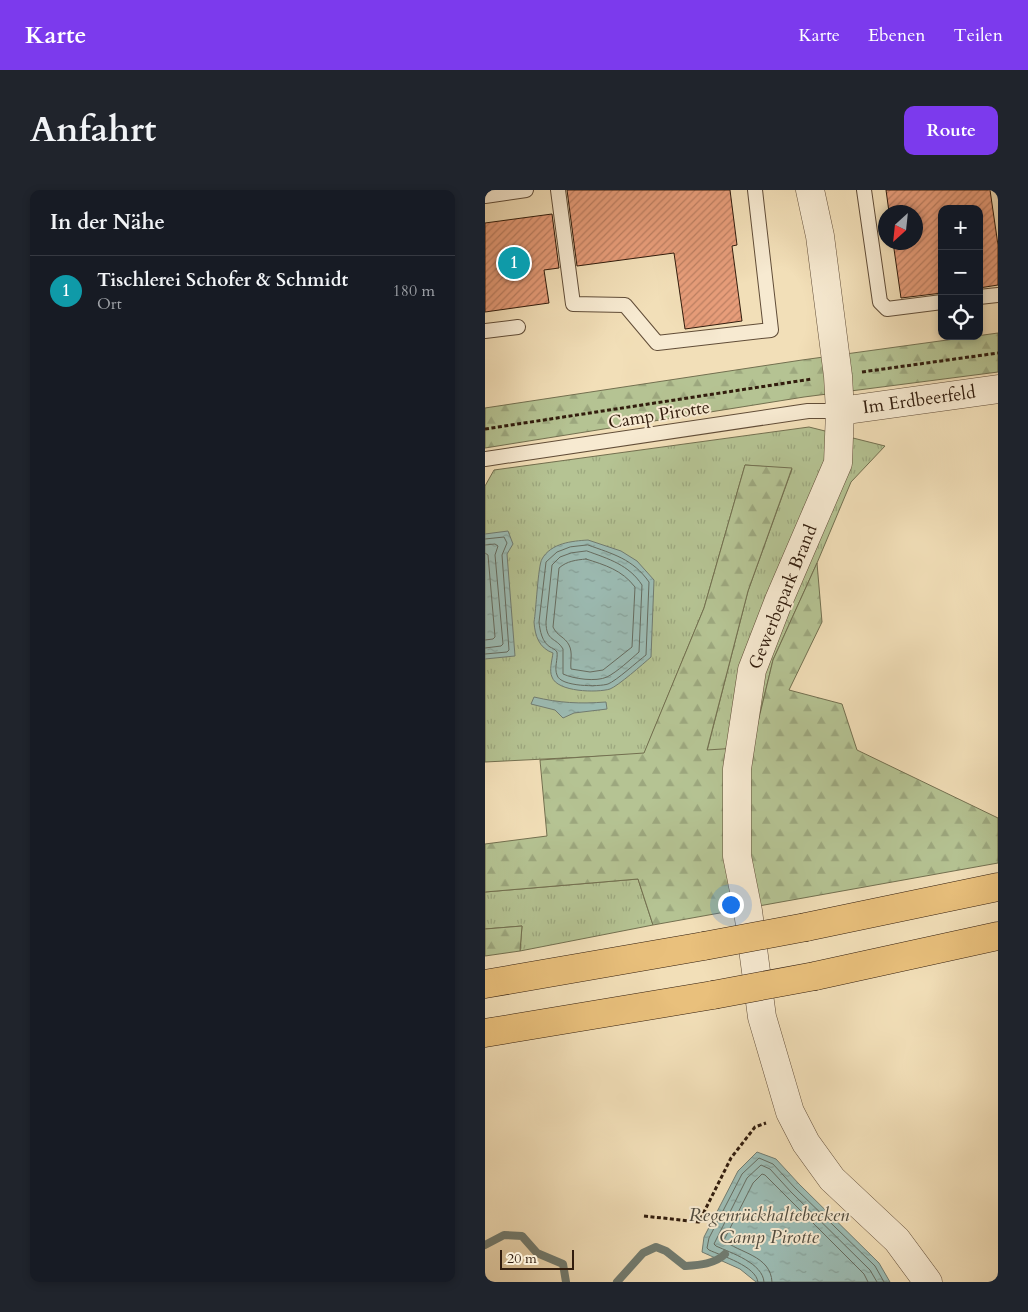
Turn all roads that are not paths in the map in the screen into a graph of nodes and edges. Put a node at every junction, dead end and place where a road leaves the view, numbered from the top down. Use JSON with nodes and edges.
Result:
{"nodes":[{"id":1,"x":526,"y":190,"type":"edge"},
{"id":2,"x":558,"y":190,"type":"edge"},
{"id":3,"x":755,"y":190,"type":"edge"},
{"id":4,"x":810,"y":190,"type":"edge"},
{"id":5,"x":864,"y":190,"type":"edge"},
{"id":6,"x":485,"y":196,"type":"edge"},
{"id":7,"x":998,"y":295,"type":"edge"},
{"id":8,"x":983,"y":297,"type":"edge"},
{"id":9,"x":938,"y":303,"type":"edge"},
{"id":10,"x":518,"y":327,"type":"dead end"},
{"id":11,"x":485,"y":331,"type":"edge"},
{"id":12,"x":998,"y":389,"type":"edge"},
{"id":13,"x":840,"y":412,"type":"junction"},
{"id":14,"x":485,"y":459,"type":"edge"},
{"id":15,"x":998,"y":887,"type":"edge"},
{"id":16,"x":998,"y":936,"type":"edge"},
{"id":17,"x":485,"y":984,"type":"edge"},
{"id":18,"x":485,"y":1033,"type":"edge"},
{"id":19,"x":928,"y":1282,"type":"edge"}],
"edges":[{"from":1,"to":6,"type":"lane"},
{"from":2,"to":3,"type":"lane"},
{"from":4,"to":13,"type":"street","name":"Gewerbepark Brand"},
{"from":5,"to":9,"type":"lane"},
{"from":7,"to":8,"type":"lane"},
{"from":10,"to":11,"type":"lane"},
{"from":12,"to":13,"type":"street","name":"Im Erdbeerfeld"},
{"from":13,"to":14,"type":"lane","name":"Camp Pirotte"},
{"from":13,"to":19,"type":"street","name":"Gewerbepark Brand"},
{"from":15,"to":17,"type":"highway","bridge":true},
{"from":16,"to":18,"type":"highway","bridge":true}]}
